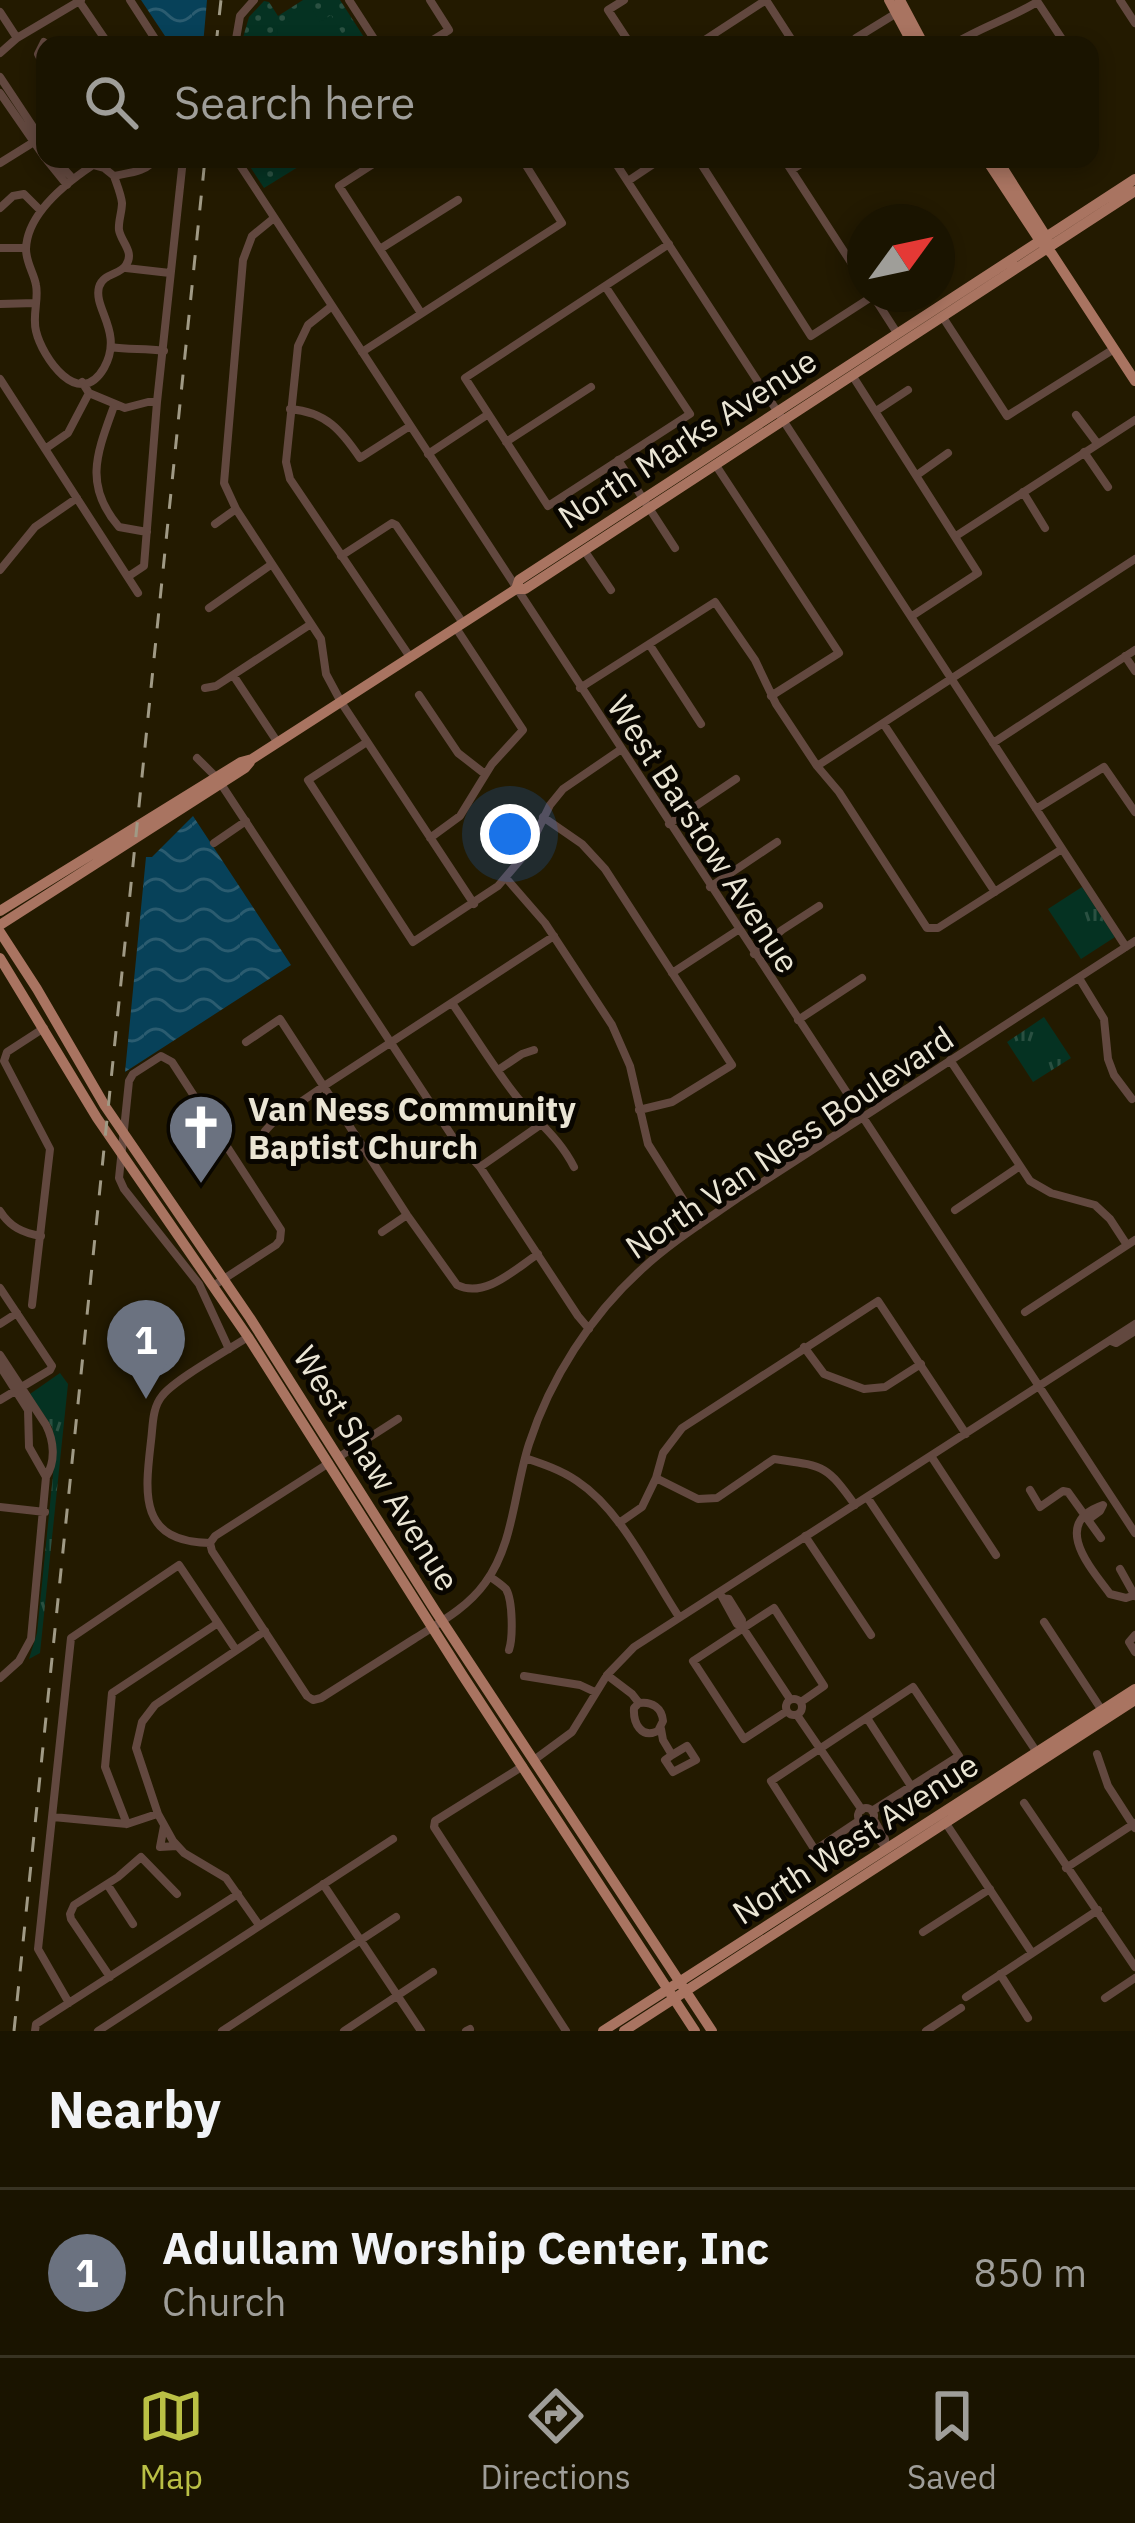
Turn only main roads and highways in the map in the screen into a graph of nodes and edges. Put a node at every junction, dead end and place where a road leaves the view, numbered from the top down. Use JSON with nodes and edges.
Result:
{"nodes":[{"id":1,"x":890,"y":0,"type":"edge"},
{"id":2,"x":900,"y":0,"type":"edge"},
{"id":3,"x":895,"y":14,"type":"junction"},
{"id":4,"x":914,"y":28,"type":"junction"},
{"id":5,"x":908,"y":36,"type":"edge"},
{"id":6,"x":919,"y":36,"type":"edge"},
{"id":7,"x":999,"y":168,"type":"edge"},
{"id":8,"x":1135,"y":185,"type":"edge"},
{"id":9,"x":1045,"y":241,"type":"junction"},
{"id":10,"x":955,"y":296,"type":"edge"},
{"id":11,"x":930,"y":312,"type":"edge"},
{"id":12,"x":940,"y":312,"type":"edge"},
{"id":13,"x":938,"y":319,"type":"junction"},
{"id":14,"x":897,"y":333,"type":"junction"},
{"id":15,"x":872,"y":361,"type":"junction"},
{"id":16,"x":1135,"y":381,"type":"edge"},
{"id":17,"x":780,"y":415,"type":"junction"},
{"id":18,"x":646,"y":503,"type":"junction"},
{"id":19,"x":516,"y":589,"type":"junction"},
{"id":20,"x":219,"y":780,"type":"junction"},
{"id":21,"x":111,"y":840,"type":"junction"},
{"id":22,"x":62,"y":885,"type":"junction"},
{"id":23,"x":0,"y":911,"type":"edge"},
{"id":24,"x":0,"y":929,"type":"edge"},
{"id":25,"x":0,"y":958,"type":"edge"},
{"id":26,"x":218,"y":1282,"type":"junction"},
{"id":27,"x":248,"y":1337,"type":"junction"},
{"id":28,"x":292,"y":1382,"type":"junction"},
{"id":29,"x":334,"y":1460,"type":"junction"},
{"id":30,"x":437,"y":1624,"type":"junction"},
{"id":31,"x":1135,"y":1689,"type":"edge"},
{"id":32,"x":1135,"y":1700,"type":"edge"},
{"id":33,"x":1104,"y":1714,"type":"junction"},
{"id":34,"x":528,"y":1763,"type":"junction"},
{"id":35,"x":943,"y":1819,"type":"junction"},
{"id":36,"x":562,"y":1824,"type":"junction"},
{"id":37,"x":883,"y":1842,"type":"junction"},
{"id":38,"x":603,"y":1865,"type":"junction"},
{"id":39,"x":848,"y":1886,"type":"junction"},
{"id":40,"x":602,"y":1888,"type":"junction"},
{"id":41,"x":625,"y":1898,"type":"junction"},
{"id":42,"x":804,"y":1903,"type":"junction"},
{"id":43,"x":772,"y":1936,"type":"junction"},
{"id":44,"x":683,"y":1986,"type":"junction"},
{"id":45,"x":670,"y":1994,"type":"junction"},
{"id":46,"x":603,"y":2031,"type":"edge"},
{"id":47,"x":624,"y":2031,"type":"edge"},
{"id":48,"x":694,"y":2031,"type":"edge"},
{"id":49,"x":712,"y":2031,"type":"edge"}],
"edges":[{"from":1,"to":3,"type":"main road"},
{"from":2,"to":4,"type":"main road"},
{"from":3,"to":4,"type":"main road"},
{"from":3,"to":5,"type":"main road"},
{"from":4,"to":6,"type":"main road"},
{"from":7,"to":9,"type":"main road"},
{"from":8,"to":9,"type":"main road","name":"North Marks Avenue"},
{"from":8,"to":9,"type":"main road","name":"North Marks Avenue"},
{"from":9,"to":10,"type":"main road","name":"North Marks Avenue"},
{"from":9,"to":13,"type":"main road","name":"North Marks Avenue"},
{"from":9,"to":16,"type":"main road"},
{"from":11,"to":14,"type":"main road","name":"North Marks Avenue"},
{"from":12,"to":13,"type":"main road"},
{"from":13,"to":15,"type":"main road","name":"North Marks Avenue"},
{"from":14,"to":15,"type":"main road"},
{"from":14,"to":17,"type":"main road","name":"North Marks Avenue"},
{"from":15,"to":17,"type":"main road","name":"North Marks Avenue"},
{"from":17,"to":18,"type":"main road","name":"North Marks Avenue"},
{"from":17,"to":18,"type":"main road","name":"North Marks Avenue"},
{"from":18,"to":19,"type":"main road","name":"North Marks Avenue"},
{"from":18,"to":19,"type":"main road","name":"North Marks Avenue"},
{"from":19,"to":20,"type":"main road","name":"North Marks Avenue"},
{"from":20,"to":21,"type":"main road","name":"North Marks Avenue"},
{"from":20,"to":22,"type":"main road","name":"North Marks Avenue"},
{"from":21,"to":22,"type":"main road"},
{"from":21,"to":23,"type":"main road","name":"North Marks Avenue"},
{"from":22,"to":24,"type":"main road","name":"North Marks Avenue"},
{"from":24,"to":26,"type":"main road","name":"West Shaw Avenue"},
{"from":25,"to":26,"type":"main road","name":"West Shaw Avenue"},
{"from":26,"to":27,"type":"main road","name":"West Shaw Avenue"},
{"from":26,"to":28,"type":"main road","name":"West Shaw Avenue"},
{"from":27,"to":28,"type":"main road"},
{"from":27,"to":29,"type":"main road","name":"West Shaw Avenue"},
{"from":28,"to":29,"type":"main road","name":"West Shaw Avenue"},
{"from":29,"to":30,"type":"main road","name":"West Shaw Avenue"},
{"from":29,"to":30,"type":"main road","name":"West Shaw Avenue"},
{"from":30,"to":34,"type":"main road","name":"West Shaw Avenue"},
{"from":30,"to":34,"type":"main road","name":"West Shaw Avenue"},
{"from":31,"to":33,"type":"main road","name":"North West Avenue"},
{"from":32,"to":33,"type":"main road","name":"North West Avenue"},
{"from":33,"to":35,"type":"main road","name":"North West Avenue"},
{"from":34,"to":36,"type":"main road","name":"West Shaw Avenue"},
{"from":34,"to":38,"type":"main road"},
{"from":35,"to":37,"type":"main road","name":"North West Avenue"},
{"from":35,"to":39,"type":"main road","name":"North West Avenue"},
{"from":36,"to":38,"type":"main road"},
{"from":36,"to":40,"type":"main road","name":"West Shaw Avenue"},
{"from":37,"to":39,"type":"main road"},
{"from":37,"to":42,"type":"main road","name":"North West Avenue"},
{"from":38,"to":41,"type":"main road"},
{"from":39,"to":43,"type":"main road","name":"North West Avenue"},
{"from":40,"to":41,"type":"main road"},
{"from":40,"to":45,"type":"main road","name":"West Shaw Avenue"},
{"from":41,"to":44,"type":"main road"},
{"from":42,"to":43,"type":"main road"},
{"from":42,"to":44,"type":"main road","name":"North West Avenue"},
{"from":43,"to":44,"type":"main road","name":"North West Avenue"},
{"from":44,"to":45,"type":"main road","name":"North West Avenue"},
{"from":44,"to":49,"type":"main road"},
{"from":45,"to":46,"type":"main road","name":"North West Avenue"},
{"from":45,"to":47,"type":"main road","name":"North West Avenue"},
{"from":45,"to":48,"type":"main road","name":"West Shaw Avenue"}]}
